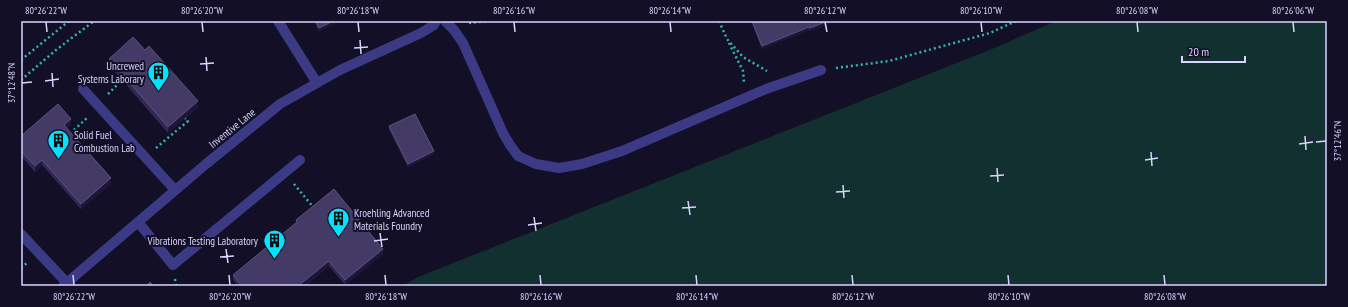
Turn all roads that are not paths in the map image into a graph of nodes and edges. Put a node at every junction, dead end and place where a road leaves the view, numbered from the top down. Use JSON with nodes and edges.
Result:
{"nodes":[{"id":1,"x":278,"y":21,"type":"edge"},
{"id":2,"x":436,"y":21,"type":"edge"},
{"id":3,"x":445,"y":21,"type":"edge"},
{"id":4,"x":821,"y":70,"type":"road end"},
{"id":5,"x":317,"y":83,"type":"junction"},
{"id":6,"x":83,"y":89,"type":"dead end"},
{"id":7,"x":300,"y":160,"type":"dead end"},
{"id":8,"x":175,"y":190,"type":"junction"},
{"id":9,"x":138,"y":222,"type":"junction"},
{"id":10,"x":21,"y":234,"type":"edge"},
{"id":11,"x":65,"y":284,"type":"edge"}],
"edges":[{"from":1,"to":5,"type":"street"},
{"from":2,"to":5,"type":"street","name":"Inventive Lane"},
{"from":3,"to":4,"type":"street"},
{"from":5,"to":8,"type":"street","name":"Inventive Lane"},
{"from":6,"to":8,"type":"street"},
{"from":7,"to":9,"type":"street"},
{"from":8,"to":9,"type":"street","name":"Inventive Lane"},
{"from":9,"to":11,"type":"street","name":"Inventive Lane"},
{"from":10,"to":11,"type":"street"}]}
